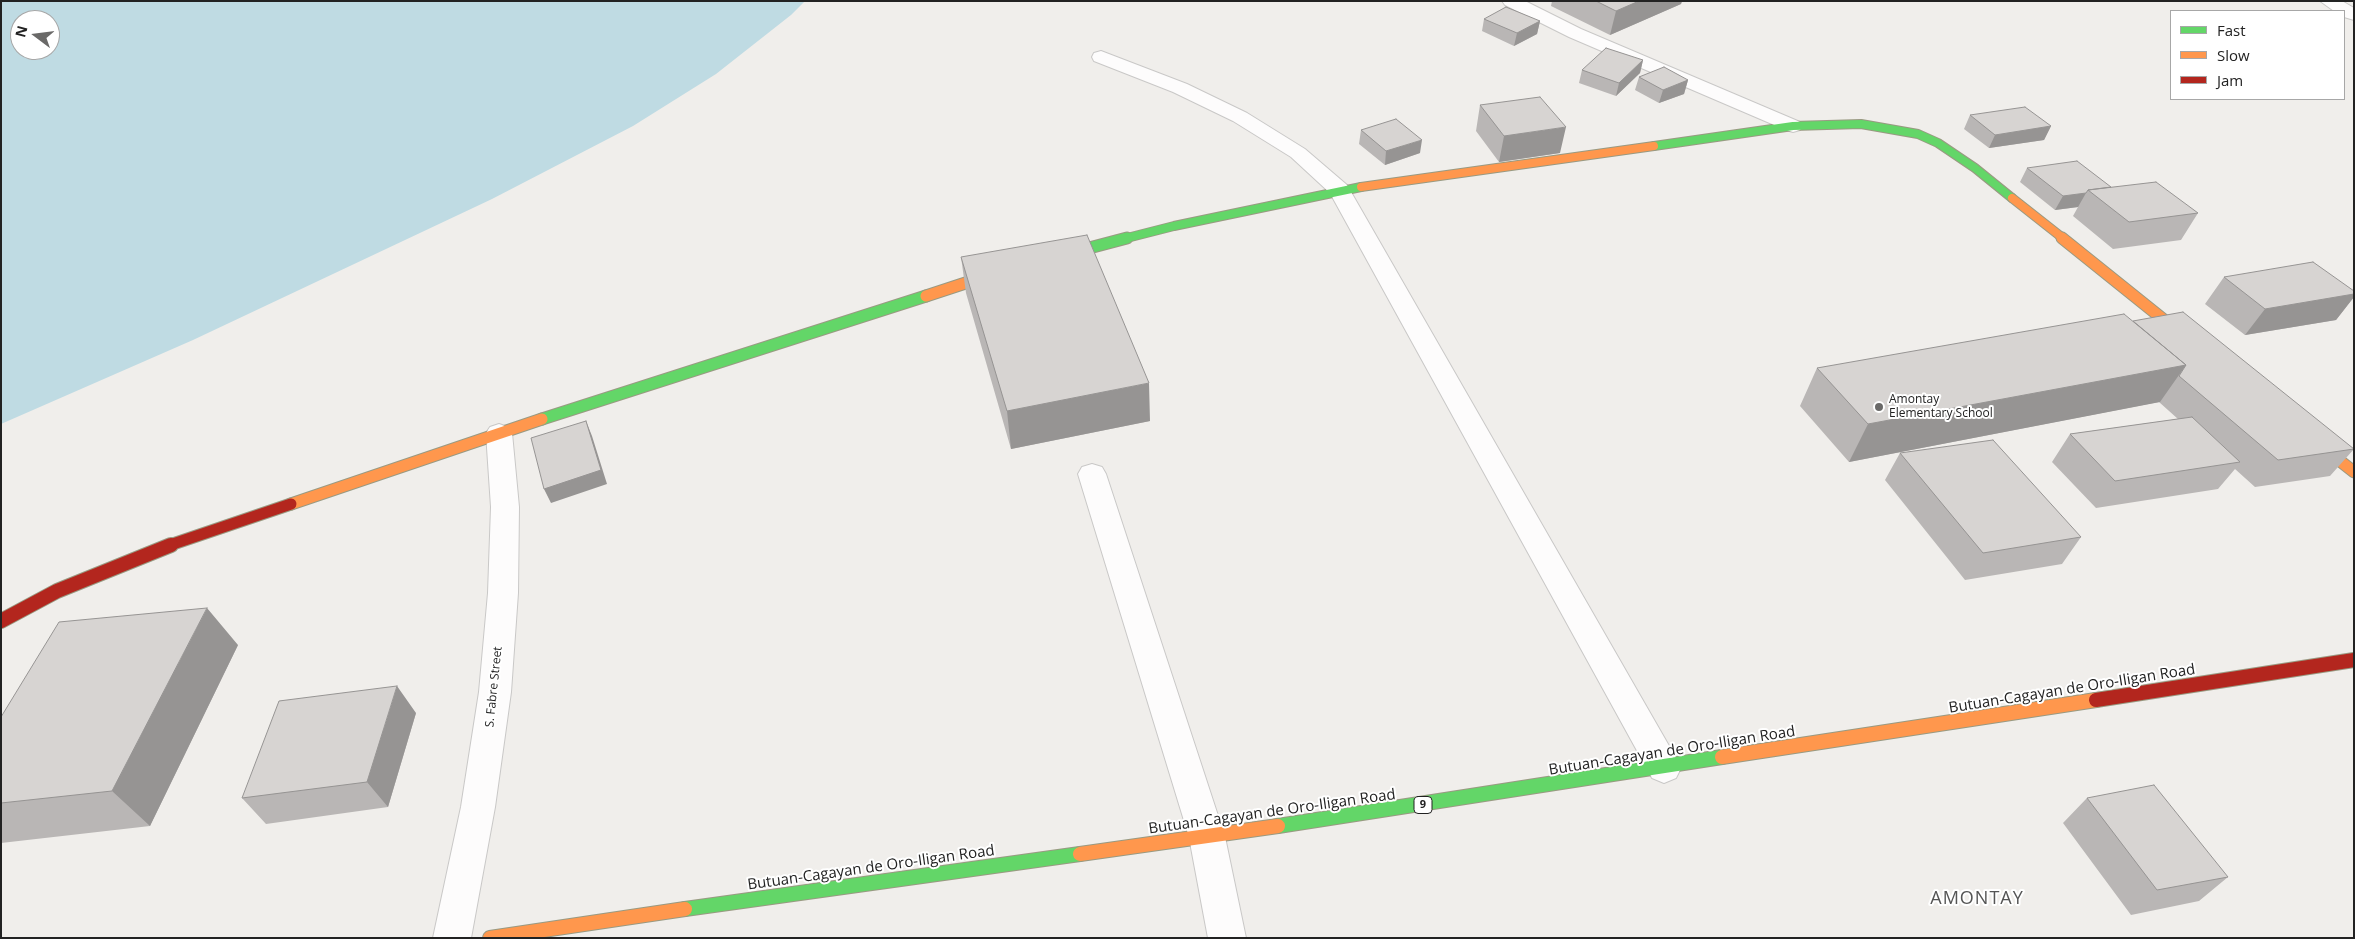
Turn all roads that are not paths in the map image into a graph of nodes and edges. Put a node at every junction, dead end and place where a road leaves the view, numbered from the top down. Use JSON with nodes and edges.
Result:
{"nodes":[{"id":1,"x":1511,"y":1,"type":"edge"},
{"id":2,"x":2330,"y":1,"type":"edge"},
{"id":3,"x":2354,"y":15,"type":"edge"},
{"id":4,"x":1102,"y":57,"type":"dead end"},
{"id":5,"x":1793,"y":126,"type":"junction"},
{"id":6,"x":1339,"y":190,"type":"junction"},
{"id":7,"x":1040,"y":261,"type":"edge"},
{"id":8,"x":1013,"y":268,"type":"edge"},
{"id":9,"x":2199,"y":348,"type":"edge"},
{"id":10,"x":2300,"y":429,"type":"edge"},
{"id":11,"x":499,"y":432,"type":"junction"},
{"id":12,"x":2354,"y":472,"type":"edge"},
{"id":13,"x":1092,"y":474,"type":"dead end"},
{"id":14,"x":1,"y":621,"type":"edge"},
{"id":15,"x":2354,"y":660,"type":"edge"},
{"id":16,"x":1664,"y":768,"type":"junction"},
{"id":17,"x":1207,"y":838,"type":"junction"},
{"id":18,"x":452,"y":938,"type":"edge"},
{"id":19,"x":490,"y":938,"type":"edge"},
{"id":20,"x":1227,"y":938,"type":"edge"}],
"edges":[{"from":1,"to":5,"type":"street"},
{"from":2,"to":3,"type":"street"},
{"from":4,"to":6,"type":"street"},
{"from":5,"to":6,"type":"main road"},
{"from":5,"to":9,"type":"main road"},
{"from":6,"to":7,"type":"main road"},
{"from":6,"to":16,"type":"street"},
{"from":8,"to":11,"type":"main road"},
{"from":10,"to":12,"type":"main road"},
{"from":11,"to":14,"type":"main road"},
{"from":11,"to":18,"type":"street","name":"S. Fabre Street"},
{"from":13,"to":17,"type":"street"},
{"from":15,"to":16,"type":"main road","name":"Butuan-Cagayan de Oro-Iligan Road","number":"9"},
{"from":16,"to":17,"type":"main road","name":"Butuan-Cagayan de Oro-Iligan Road","number":"9"},
{"from":17,"to":19,"type":"main road","name":"Butuan-Cagayan de Oro-Iligan Road","number":"9"},
{"from":17,"to":20,"type":"street"}]}
